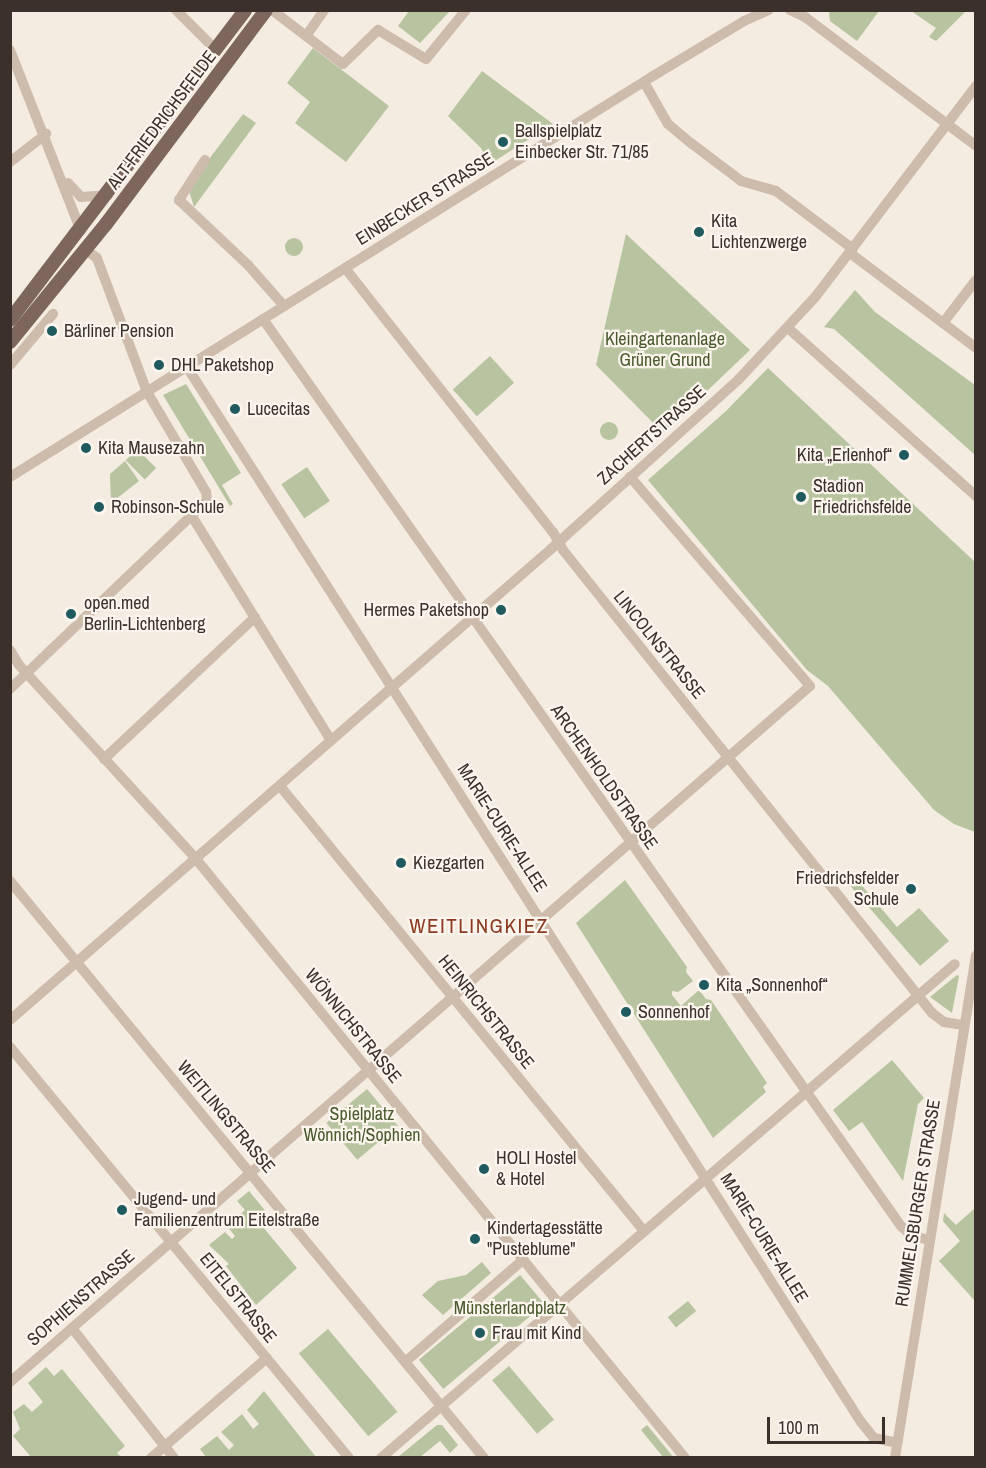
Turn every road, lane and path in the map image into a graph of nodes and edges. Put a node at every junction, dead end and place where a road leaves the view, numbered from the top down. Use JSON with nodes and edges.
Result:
{"nodes":[{"id":1,"x":176,"y":10,"type":"edge"},
{"id":2,"x":245,"y":10,"type":"edge"},
{"id":3,"x":266,"y":10,"type":"edge"},
{"id":4,"x":272,"y":10,"type":"edge"},
{"id":5,"x":324,"y":10,"type":"edge"},
{"id":6,"x":466,"y":10,"type":"edge"},
{"id":7,"x":769,"y":10,"type":"edge"},
{"id":8,"x":790,"y":10,"type":"edge"},
{"id":9,"x":306,"y":36,"type":"junction"},
{"id":10,"x":10,"y":50,"type":"edge"},
{"id":11,"x":216,"y":50,"type":"junction"},
{"id":12,"x":644,"y":82,"type":"junction"},
{"id":13,"x":975,"y":86,"type":"edge"},
{"id":14,"x":947,"y":124,"type":"junction"},
{"id":15,"x":46,"y":134,"type":"junction"},
{"id":16,"x":975,"y":146,"type":"edge"},
{"id":17,"x":205,"y":160,"type":"dead end"},
{"id":18,"x":10,"y":162,"type":"edge"},
{"id":19,"x":64,"y":178,"type":"junction"},
{"id":20,"x":109,"y":194,"type":"junction"},
{"id":21,"x":82,"y":231,"type":"junction"},
{"id":22,"x":86,"y":250,"type":"junction"},
{"id":23,"x":851,"y":251,"type":"junction"},
{"id":24,"x":345,"y":268,"type":"junction"},
{"id":25,"x":975,"y":280,"type":"edge"},
{"id":26,"x":284,"y":306,"type":"junction"},
{"id":27,"x":53,"y":314,"type":"dead end"},
{"id":28,"x":263,"y":320,"type":"junction"},
{"id":29,"x":10,"y":321,"type":"edge"},
{"id":30,"x":943,"y":323,"type":"junction"},
{"id":31,"x":788,"y":328,"type":"junction"},
{"id":32,"x":10,"y":342,"type":"edge"},
{"id":33,"x":975,"y":348,"type":"edge"},
{"id":34,"x":10,"y":365,"type":"edge"},
{"id":35,"x":188,"y":367,"type":"junction"},
{"id":36,"x":147,"y":392,"type":"junction"},
{"id":37,"x":10,"y":477,"type":"edge"},
{"id":38,"x":630,"y":477,"type":"junction"},
{"id":39,"x":975,"y":496,"type":"edge"},
{"id":40,"x":193,"y":518,"type":"junction"},
{"id":41,"x":558,"y":542,"type":"junction"},
{"id":42,"x":255,"y":617,"type":"junction"},
{"id":43,"x":471,"y":618,"type":"junction"},
{"id":44,"x":10,"y":650,"type":"edge"},
{"id":45,"x":28,"y":674,"type":"junction"},
{"id":46,"x":392,"y":688,"type":"junction"},
{"id":47,"x":10,"y":689,"type":"edge"},
{"id":48,"x":331,"y":741,"type":"junction"},
{"id":49,"x":728,"y":758,"type":"junction"},
{"id":50,"x":104,"y":759,"type":"junction"},
{"id":51,"x":280,"y":786,"type":"junction"},
{"id":52,"x":631,"y":844,"type":"junction"},
{"id":53,"x":196,"y":859,"type":"junction"},
{"id":54,"x":10,"y":881,"type":"edge"},
{"id":55,"x":542,"y":922,"type":"junction"},
{"id":56,"x":975,"y":955,"type":"edge"},
{"id":57,"x":77,"y":963,"type":"junction"},
{"id":58,"x":955,"y":964,"type":"dead end"},
{"id":59,"x":918,"y":996,"type":"junction"},
{"id":60,"x":454,"y":998,"type":"junction"},
{"id":61,"x":10,"y":1020,"type":"edge"},
{"id":62,"x":962,"y":1025,"type":"junction"},
{"id":63,"x":10,"y":1047,"type":"edge"},
{"id":64,"x":370,"y":1072,"type":"junction"},
{"id":65,"x":806,"y":1092,"type":"junction"},
{"id":66,"x":252,"y":1174,"type":"junction"},
{"id":67,"x":706,"y":1178,"type":"junction"},
{"id":68,"x":644,"y":1231,"type":"junction"},
{"id":69,"x":929,"y":1239,"type":"junction"},
{"id":70,"x":171,"y":1242,"type":"junction"},
{"id":71,"x":524,"y":1259,"type":"junction"},
{"id":72,"x":560,"y":1304,"type":"junction"},
{"id":73,"x":72,"y":1328,"type":"junction"},
{"id":74,"x":267,"y":1358,"type":"junction"},
{"id":75,"x":405,"y":1362,"type":"junction"},
{"id":76,"x":10,"y":1382,"type":"edge"},
{"id":77,"x":441,"y":1406,"type":"junction"},
{"id":78,"x":897,"y":1443,"type":"junction"},
{"id":79,"x":165,"y":1446,"type":"junction"},
{"id":80,"x":151,"y":1458,"type":"edge"},
{"id":81,"x":174,"y":1458,"type":"edge"},
{"id":82,"x":349,"y":1458,"type":"edge"},
{"id":83,"x":381,"y":1458,"type":"edge"},
{"id":84,"x":484,"y":1458,"type":"edge"},
{"id":85,"x":685,"y":1458,"type":"edge"},
{"id":86,"x":895,"y":1458,"type":"edge"}],
"edges":[{"from":1,"to":11,"type":"street"},
{"from":2,"to":11,"type":"main road","name":"ALT-FRIEDRICHSFELDE"},
{"from":3,"to":22,"type":"main road","name":"ALT-FRIEDRICHSFELDE"},
{"from":4,"to":9,"type":"street"},
{"from":5,"to":9,"type":"street"},
{"from":6,"to":9,"type":"street"},
{"from":7,"to":12,"type":"street","name":"EINBECKER STRASSE"},
{"from":8,"to":14,"type":"street"},
{"from":10,"to":15,"type":"street"},
{"from":11,"to":20,"type":"main road","name":"ALT-FRIEDRICHSFELDE"},
{"from":12,"to":23,"type":"street"},
{"from":12,"to":24,"type":"street","name":"EINBECKER STRASSE"},
{"from":13,"to":14,"type":"street","name":"ZACHERTSTRASSE"},
{"from":14,"to":16,"type":"street"},
{"from":14,"to":23,"type":"street","name":"ZACHERTSTRASSE"},
{"from":15,"to":18,"type":"street"},
{"from":15,"to":19,"type":"street"},
{"from":17,"to":26,"type":"street"},
{"from":19,"to":20,"type":"street"},
{"from":19,"to":21,"type":"street"},
{"from":20,"to":21,"type":"main road","name":"ALT-FRIEDRICHSFELDE"},
{"from":21,"to":29,"type":"main road","name":"ALT-FRIEDRICHSFELDE"},
{"from":22,"to":32,"type":"main road","name":"ALT-FRIEDRICHSFELDE"},
{"from":22,"to":36,"type":"street"},
{"from":23,"to":30,"type":"street"},
{"from":23,"to":31,"type":"street","name":"ZACHERTSTRASSE"},
{"from":24,"to":26,"type":"street","name":"EINBECKER STRASSE"},
{"from":24,"to":41,"type":"street","name":"LINCOLNSTRASSE"},
{"from":25,"to":30,"type":"street"},
{"from":26,"to":28,"type":"street","name":"EINBECKER STRASSE"},
{"from":27,"to":34,"type":"street"},
{"from":28,"to":35,"type":"street","name":"EINBECKER STRASSE"},
{"from":28,"to":43,"type":"street","name":"ARCHENHOLDSTRASSE"},
{"from":30,"to":33,"type":"street"},
{"from":31,"to":38,"type":"street","name":"ZACHERTSTRASSE"},
{"from":31,"to":39,"type":"street"},
{"from":35,"to":36,"type":"street","name":"EINBECKER STRASSE"},
{"from":35,"to":46,"type":"street","name":"MARIE-CURIE-ALLEE"},
{"from":36,"to":37,"type":"street","name":"EINBECKER STRASSE"},
{"from":36,"to":40,"type":"street"},
{"from":38,"to":41,"type":"street","name":"ZACHERTSTRASSE"},
{"from":38,"to":49,"type":"street","name":"SOPHIENSTRASSE"},
{"from":40,"to":42,"type":"street"},
{"from":40,"to":45,"type":"street"},
{"from":41,"to":43,"type":"street","name":"ZACHERTSTRASSE"},
{"from":41,"to":49,"type":"street","name":"LINCOLNSTRASSE"},
{"from":42,"to":48,"type":"street"},
{"from":42,"to":50,"type":"street"},
{"from":43,"to":46,"type":"street","name":"ZACHERTSTRASSE"},
{"from":43,"to":52,"type":"street","name":"ARCHENHOLDSTRASSE"},
{"from":44,"to":45,"type":"street","name":"WÖNNICHSTRASSE"},
{"from":45,"to":47,"type":"street"},
{"from":45,"to":50,"type":"street","name":"WÖNNICHSTRASSE"},
{"from":46,"to":48,"type":"street","name":"ZACHERTSTRASSE"},
{"from":46,"to":55,"type":"street","name":"MARIE-CURIE-ALLEE"},
{"from":48,"to":51,"type":"street","name":"ZACHERTSTRASSE"},
{"from":49,"to":52,"type":"street","name":"SOPHIENSTRASSE"},
{"from":49,"to":59,"type":"street","name":"LINCOLNSTRASSE"},
{"from":50,"to":53,"type":"street","name":"WÖNNICHSTRASSE"},
{"from":51,"to":53,"type":"street","name":"ZACHERTSTRASSE"},
{"from":51,"to":60,"type":"street","name":"HEINRICHSTRASSE"},
{"from":52,"to":55,"type":"street","name":"SOPHIENSTRASSE"},
{"from":52,"to":65,"type":"street","name":"ARCHENHOLDSTRASSE"},
{"from":53,"to":57,"type":"street","name":"ZACHERTSTRASSE"},
{"from":53,"to":64,"type":"street","name":"WÖNNICHSTRASSE"},
{"from":54,"to":57,"type":"street","name":"WEITLINGSTRASSE"},
{"from":55,"to":60,"type":"street","name":"SOPHIENSTRASSE"},
{"from":55,"to":67,"type":"street","name":"MARIE-CURIE-ALLEE"},
{"from":56,"to":62,"type":"street","name":"RUMMELSBURGER STRASSE"},
{"from":57,"to":61,"type":"street","name":"ZACHERTSTRASSE"},
{"from":57,"to":66,"type":"street","name":"WEITLINGSTRASSE"},
{"from":58,"to":59,"type":"street"},
{"from":59,"to":62,"type":"street","name":"LINCOLNSTRASSE"},
{"from":59,"to":65,"type":"street"},
{"from":60,"to":64,"type":"street","name":"SOPHIENSTRASSE"},
{"from":60,"to":68,"type":"street","name":"HEINRICHSTRASSE"},
{"from":62,"to":69,"type":"street","name":"RUMMELSBURGER STRASSE"},
{"from":63,"to":70,"type":"street","name":"EITELSTRASSE"},
{"from":64,"to":66,"type":"street","name":"SOPHIENSTRASSE"},
{"from":64,"to":71,"type":"street","name":"WÖNNICHSTRASSE"},
{"from":65,"to":67,"type":"street"},
{"from":65,"to":69,"type":"street","name":"ARCHENHOLDSTRASSE"},
{"from":66,"to":70,"type":"street","name":"SOPHIENSTRASSE"},
{"from":66,"to":75,"type":"street","name":"WEITLINGSTRASSE"},
{"from":67,"to":68,"type":"street"},
{"from":67,"to":78,"type":"street","name":"MARIE-CURIE-ALLEE"},
{"from":68,"to":72,"type":"street"},
{"from":69,"to":78,"type":"street","name":"RUMMELSBURGER STRASSE"},
{"from":70,"to":73,"type":"street","name":"SOPHIENSTRASSE"},
{"from":70,"to":74,"type":"street","name":"EITELSTRASSE"},
{"from":71,"to":72,"type":"street","name":"WÖNNICHSTRASSE"},
{"from":71,"to":75,"type":"street"},
{"from":72,"to":77,"type":"street"},
{"from":72,"to":85,"type":"street","name":"WÖNNICHSTRASSE"},
{"from":73,"to":76,"type":"street","name":"SOPHIENSTRASSE"},
{"from":73,"to":79,"type":"street"},
{"from":74,"to":79,"type":"street"},
{"from":74,"to":82,"type":"street","name":"EITELSTRASSE"},
{"from":75,"to":77,"type":"street","name":"WEITLINGSTRASSE"},
{"from":77,"to":83,"type":"street"},
{"from":77,"to":84,"type":"street","name":"WEITLINGSTRASSE"},
{"from":78,"to":86,"type":"street","name":"RUMMELSBURGER STRASSE"},
{"from":79,"to":80,"type":"street"},
{"from":79,"to":81,"type":"street"}]}
